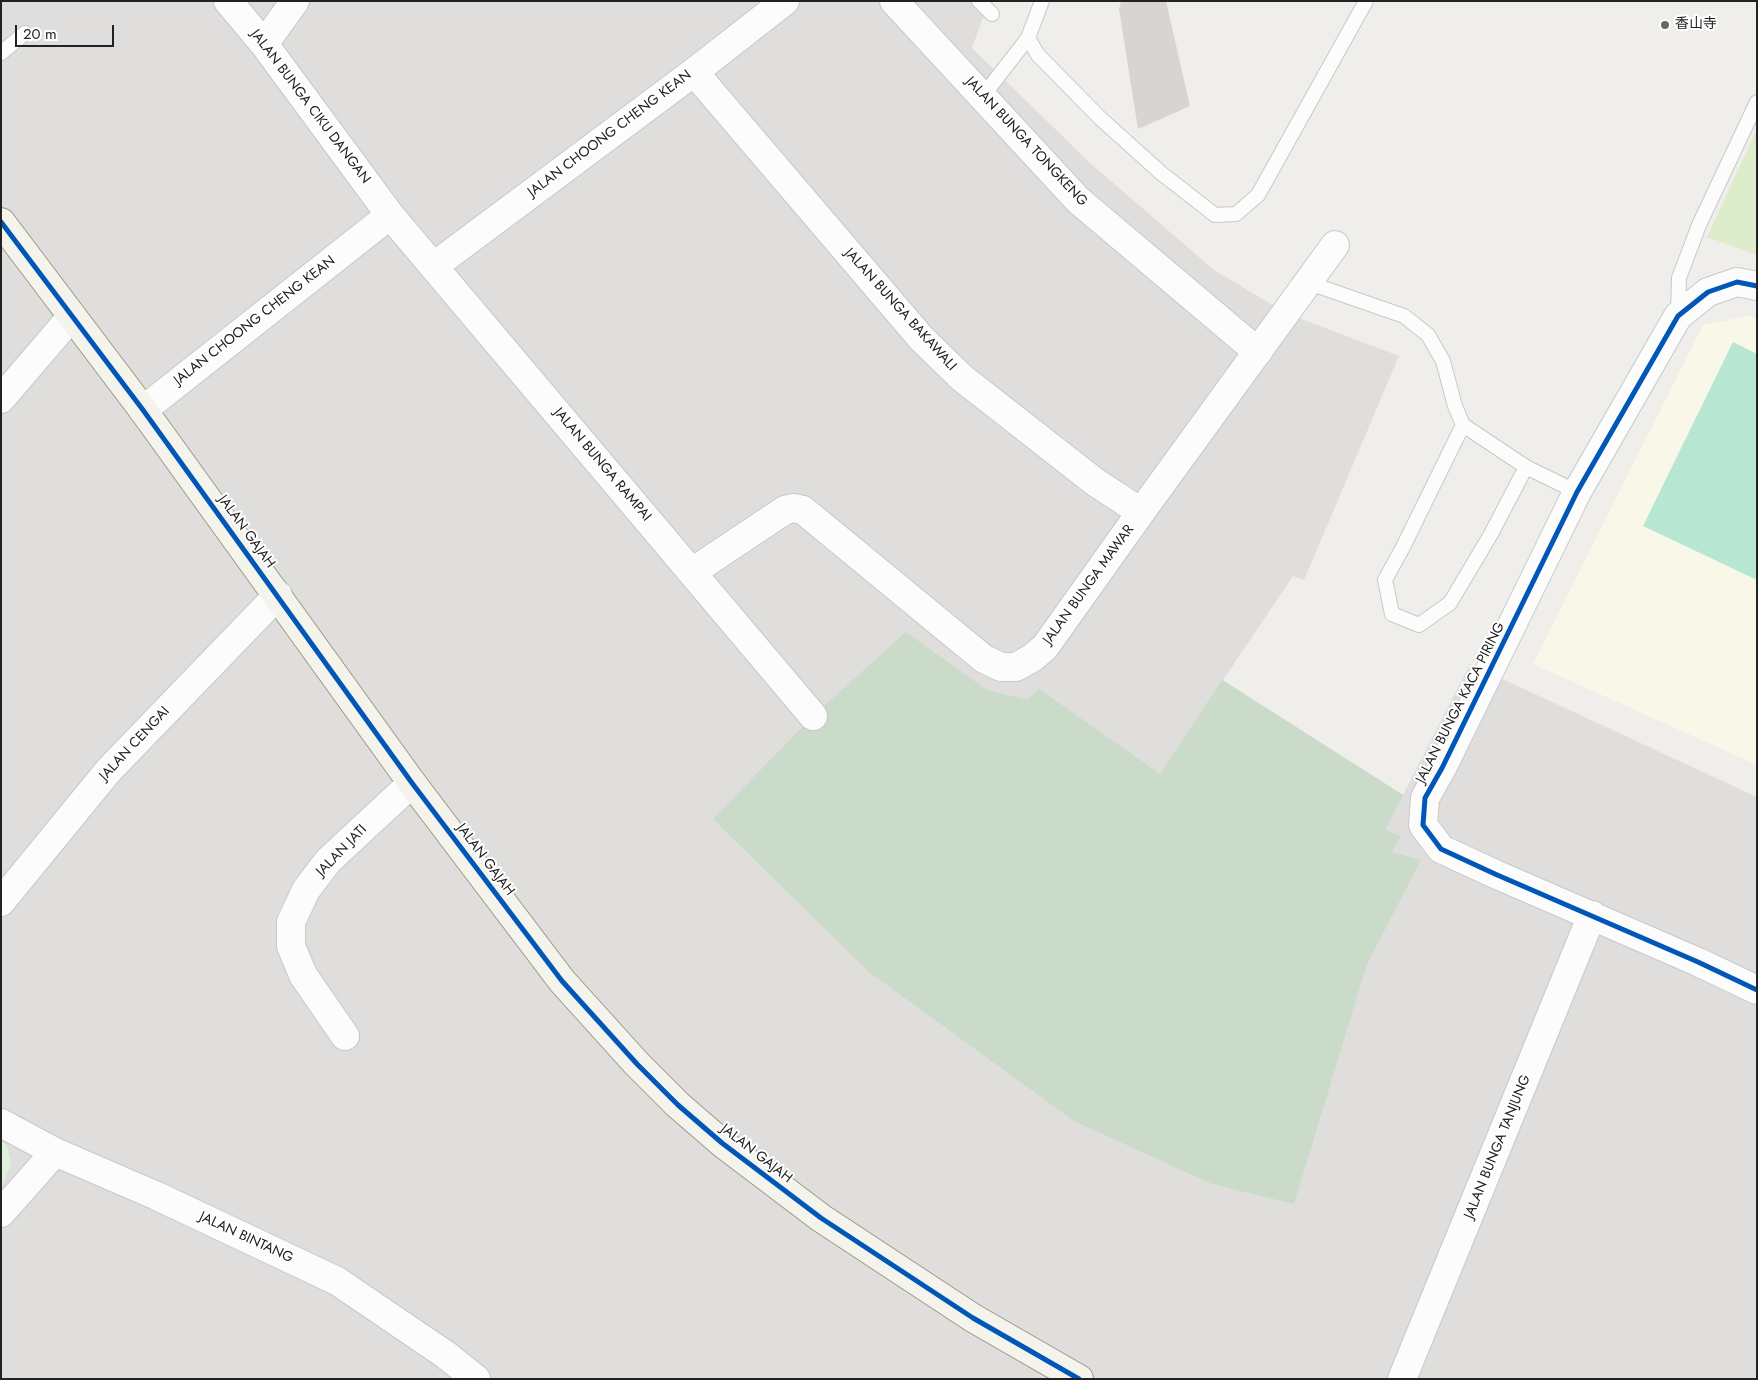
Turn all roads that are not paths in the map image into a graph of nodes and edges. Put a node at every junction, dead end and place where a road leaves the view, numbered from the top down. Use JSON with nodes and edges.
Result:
{"nodes":[{"id":1,"x":228,"y":1,"type":"edge"},
{"id":2,"x":295,"y":1,"type":"edge"},
{"id":3,"x":785,"y":1,"type":"edge"},
{"id":4,"x":894,"y":1,"type":"edge"},
{"id":5,"x":979,"y":1,"type":"edge"},
{"id":6,"x":1042,"y":1,"type":"edge"},
{"id":7,"x":1366,"y":1,"type":"edge"},
{"id":8,"x":992,"y":14,"type":"dead end"},
{"id":9,"x":25,"y":33,"type":"dead end"},
{"id":10,"x":1028,"y":38,"type":"junction"},
{"id":11,"x":264,"y":44,"type":"junction"},
{"id":12,"x":1,"y":53,"type":"edge"},
{"id":13,"x":694,"y":72,"type":"junction"},
{"id":14,"x":982,"y":97,"type":"junction"},
{"id":15,"x":1757,"y":102,"type":"edge"},
{"id":16,"x":390,"y":215,"type":"junction"},
{"id":17,"x":1,"y":222,"type":"edge"},
{"id":18,"x":1335,"y":245,"type":"dead end"},
{"id":19,"x":434,"y":266,"type":"junction"},
{"id":20,"x":1309,"y":282,"type":"junction"},
{"id":21,"x":1757,"y":286,"type":"edge"},
{"id":22,"x":72,"y":316,"type":"junction"},
{"id":23,"x":1678,"y":316,"type":"junction"},
{"id":24,"x":1258,"y":352,"type":"junction"},
{"id":25,"x":1,"y":399,"type":"edge"},
{"id":26,"x":143,"y":410,"type":"junction"},
{"id":27,"x":1463,"y":425,"type":"junction"},
{"id":28,"x":1526,"y":467,"type":"junction"},
{"id":29,"x":1577,"y":492,"type":"junction"},
{"id":30,"x":1141,"y":512,"type":"junction"},
{"id":31,"x":692,"y":572,"type":"junction"},
{"id":32,"x":278,"y":595,"type":"junction"},
{"id":33,"x":813,"y":716,"type":"dead end"},
{"id":34,"x":412,"y":782,"type":"junction"},
{"id":35,"x":1,"y":902,"type":"edge"},
{"id":36,"x":1592,"y":915,"type":"junction"},
{"id":37,"x":1757,"y":990,"type":"edge"},
{"id":38,"x":345,"y":1036,"type":"dead end"},
{"id":39,"x":1,"y":1123,"type":"edge"},
{"id":40,"x":56,"y":1152,"type":"junction"},
{"id":41,"x":1,"y":1213,"type":"edge"},
{"id":42,"x":476,"y":1379,"type":"edge"},
{"id":43,"x":1079,"y":1379,"type":"edge"},
{"id":44,"x":1402,"y":1379,"type":"edge"}],
"edges":[{"from":1,"to":11,"type":"street","name":"JALAN BUNGA CIKU DANGAN"},
{"from":2,"to":11,"type":"street"},
{"from":3,"to":13,"type":"street","name":"JALAN CHOONG CHENG KEAN"},
{"from":4,"to":14,"type":"street","name":"JALAN BUNGA TONGKENG"},
{"from":5,"to":8,"type":"lane"},
{"from":6,"to":10,"type":"lane"},
{"from":7,"to":10,"type":"lane"},
{"from":9,"to":12,"type":"lane"},
{"from":10,"to":14,"type":"lane"},
{"from":11,"to":16,"type":"street","name":"JALAN BUNGA CIKU DANGAN"},
{"from":13,"to":19,"type":"street","name":"JALAN CHOONG CHENG KEAN"},
{"from":13,"to":30,"type":"street","name":"JALAN BUNGA BAKAWALI"},
{"from":14,"to":24,"type":"street","name":"JALAN BUNGA TONGKENG"},
{"from":15,"to":23,"type":"lane","name":"JALAN BUNGA KACA PIRING"},
{"from":16,"to":19,"type":"street","name":"JALAN BUNGA RAMPAI"},
{"from":16,"to":26,"type":"street","name":"JALAN CHOONG CHENG KEAN"},
{"from":17,"to":22,"type":"street","name":"JALAN GAJAH"},
{"from":18,"to":20,"type":"street","name":"JALAN BUNGA MAWAR"},
{"from":19,"to":31,"type":"street","name":"JALAN BUNGA RAMPAI"},
{"from":20,"to":24,"type":"street","name":"JALAN BUNGA MAWAR"},
{"from":20,"to":27,"type":"lane"},
{"from":21,"to":23,"type":"street"},
{"from":22,"to":25,"type":"street"},
{"from":22,"to":26,"type":"street","name":"JALAN GAJAH"},
{"from":23,"to":29,"type":"street","name":"JALAN BUNGA KACA PIRING"},
{"from":24,"to":30,"type":"street","name":"JALAN BUNGA MAWAR"},
{"from":26,"to":32,"type":"street","name":"JALAN GAJAH"},
{"from":27,"to":28,"type":"lane"},
{"from":27,"to":28,"type":"lane"},
{"from":28,"to":29,"type":"lane"},
{"from":29,"to":36,"type":"street","name":"JALAN BUNGA KACA PIRING"},
{"from":30,"to":31,"type":"street","name":"JALAN BUNGA MAWAR"},
{"from":31,"to":33,"type":"street","name":"JALAN BUNGA RAMPAI"},
{"from":32,"to":34,"type":"street","name":"JALAN GAJAH"},
{"from":32,"to":35,"type":"street","name":"JALAN CENGAI"},
{"from":34,"to":38,"type":"street","name":"JALAN JATI"},
{"from":34,"to":43,"type":"street","name":"JALAN GAJAH"},
{"from":36,"to":37,"type":"street","name":"JALAN BUNGA KACA PIRING"},
{"from":36,"to":44,"type":"street","name":"JALAN BUNGA TANJUNG"},
{"from":39,"to":40,"type":"street","name":"JALAN BINTANG"},
{"from":40,"to":41,"type":"street"},
{"from":40,"to":42,"type":"street","name":"JALAN BINTANG"}]}
